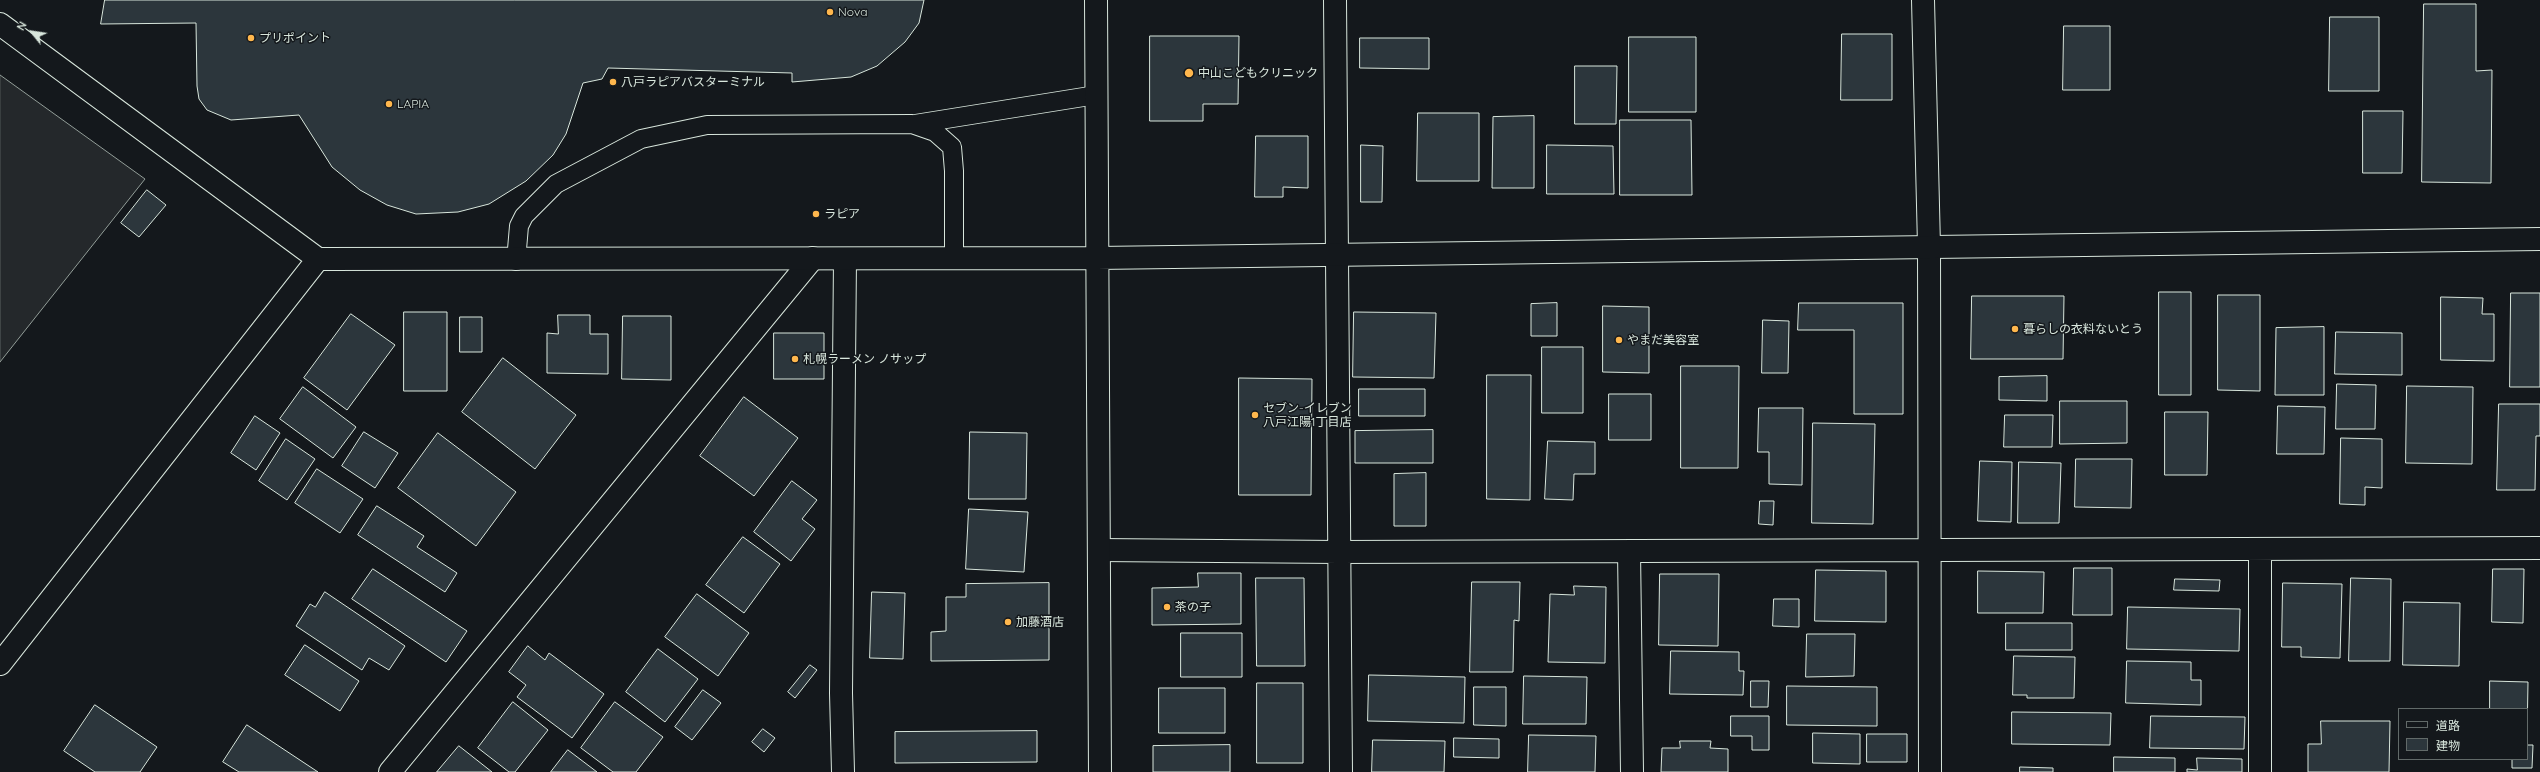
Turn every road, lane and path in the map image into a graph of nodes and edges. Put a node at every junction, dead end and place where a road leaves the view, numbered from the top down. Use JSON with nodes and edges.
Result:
{"nodes":[{"id":1,"x":1096,"y":0,"type":"edge"},
{"id":2,"x":1335,"y":0,"type":"edge"},
{"id":3,"x":1923,"y":0,"type":"edge"},
{"id":4,"x":0,"y":24,"type":"edge"},
{"id":5,"x":1096,"y":95,"type":"junction"},
{"id":6,"x":912,"y":124,"type":"junction"},
{"id":7,"x":2540,"y":239,"type":"edge"},
{"id":8,"x":1929,"y":246,"type":"junction"},
{"id":9,"x":1338,"y":254,"type":"junction"},
{"id":10,"x":813,"y":258,"type":"junction"},
{"id":11,"x":954,"y":258,"type":"junction"},
{"id":12,"x":1097,"y":258,"type":"junction"},
{"id":13,"x":318,"y":259,"type":"junction"},
{"id":14,"x":845,"y":259,"type":"junction"},
{"id":15,"x":516,"y":260,"type":"junction"},
{"id":16,"x":2540,"y":548,"type":"edge"},
{"id":17,"x":2260,"y":549,"type":"junction"},
{"id":18,"x":1099,"y":550,"type":"junction"},
{"id":19,"x":1928,"y":550,"type":"junction"},
{"id":20,"x":1629,"y":551,"type":"junction"},
{"id":21,"x":1338,"y":552,"type":"junction"},
{"id":22,"x":0,"y":664,"type":"edge"},
{"id":23,"x":390,"y":772,"type":"edge"},
{"id":24,"x":843,"y":772,"type":"edge"},
{"id":25,"x":1100,"y":772,"type":"edge"},
{"id":26,"x":1341,"y":772,"type":"edge"},
{"id":27,"x":1632,"y":772,"type":"edge"},
{"id":28,"x":1930,"y":772,"type":"edge"},
{"id":29,"x":2260,"y":772,"type":"edge"}],
"edges":[{"from":1,"to":5,"type":"street"},
{"from":2,"to":9,"type":"street"},
{"from":3,"to":8,"type":"street"},
{"from":4,"to":13,"type":"street"},
{"from":5,"to":6,"type":"lane"},
{"from":5,"to":12,"type":"street"},
{"from":6,"to":11,"type":"lane"},
{"from":6,"to":15,"type":"lane"},
{"from":7,"to":8,"type":"street"},
{"from":8,"to":9,"type":"street"},
{"from":8,"to":19,"type":"street"},
{"from":9,"to":12,"type":"street"},
{"from":9,"to":21,"type":"street"},
{"from":10,"to":14,"type":"street"},
{"from":10,"to":15,"type":"street"},
{"from":10,"to":23,"type":"street"},
{"from":11,"to":12,"type":"street"},
{"from":11,"to":14,"type":"street"},
{"from":12,"to":18,"type":"street"},
{"from":13,"to":15,"type":"street"},
{"from":13,"to":22,"type":"street"},
{"from":14,"to":24,"type":"street"},
{"from":16,"to":17,"type":"street"},
{"from":17,"to":19,"type":"street"},
{"from":17,"to":29,"type":"street"},
{"from":18,"to":21,"type":"street"},
{"from":18,"to":25,"type":"street"},
{"from":19,"to":20,"type":"street"},
{"from":19,"to":28,"type":"street"},
{"from":20,"to":21,"type":"street"},
{"from":20,"to":27,"type":"street"},
{"from":21,"to":26,"type":"street"}]}
